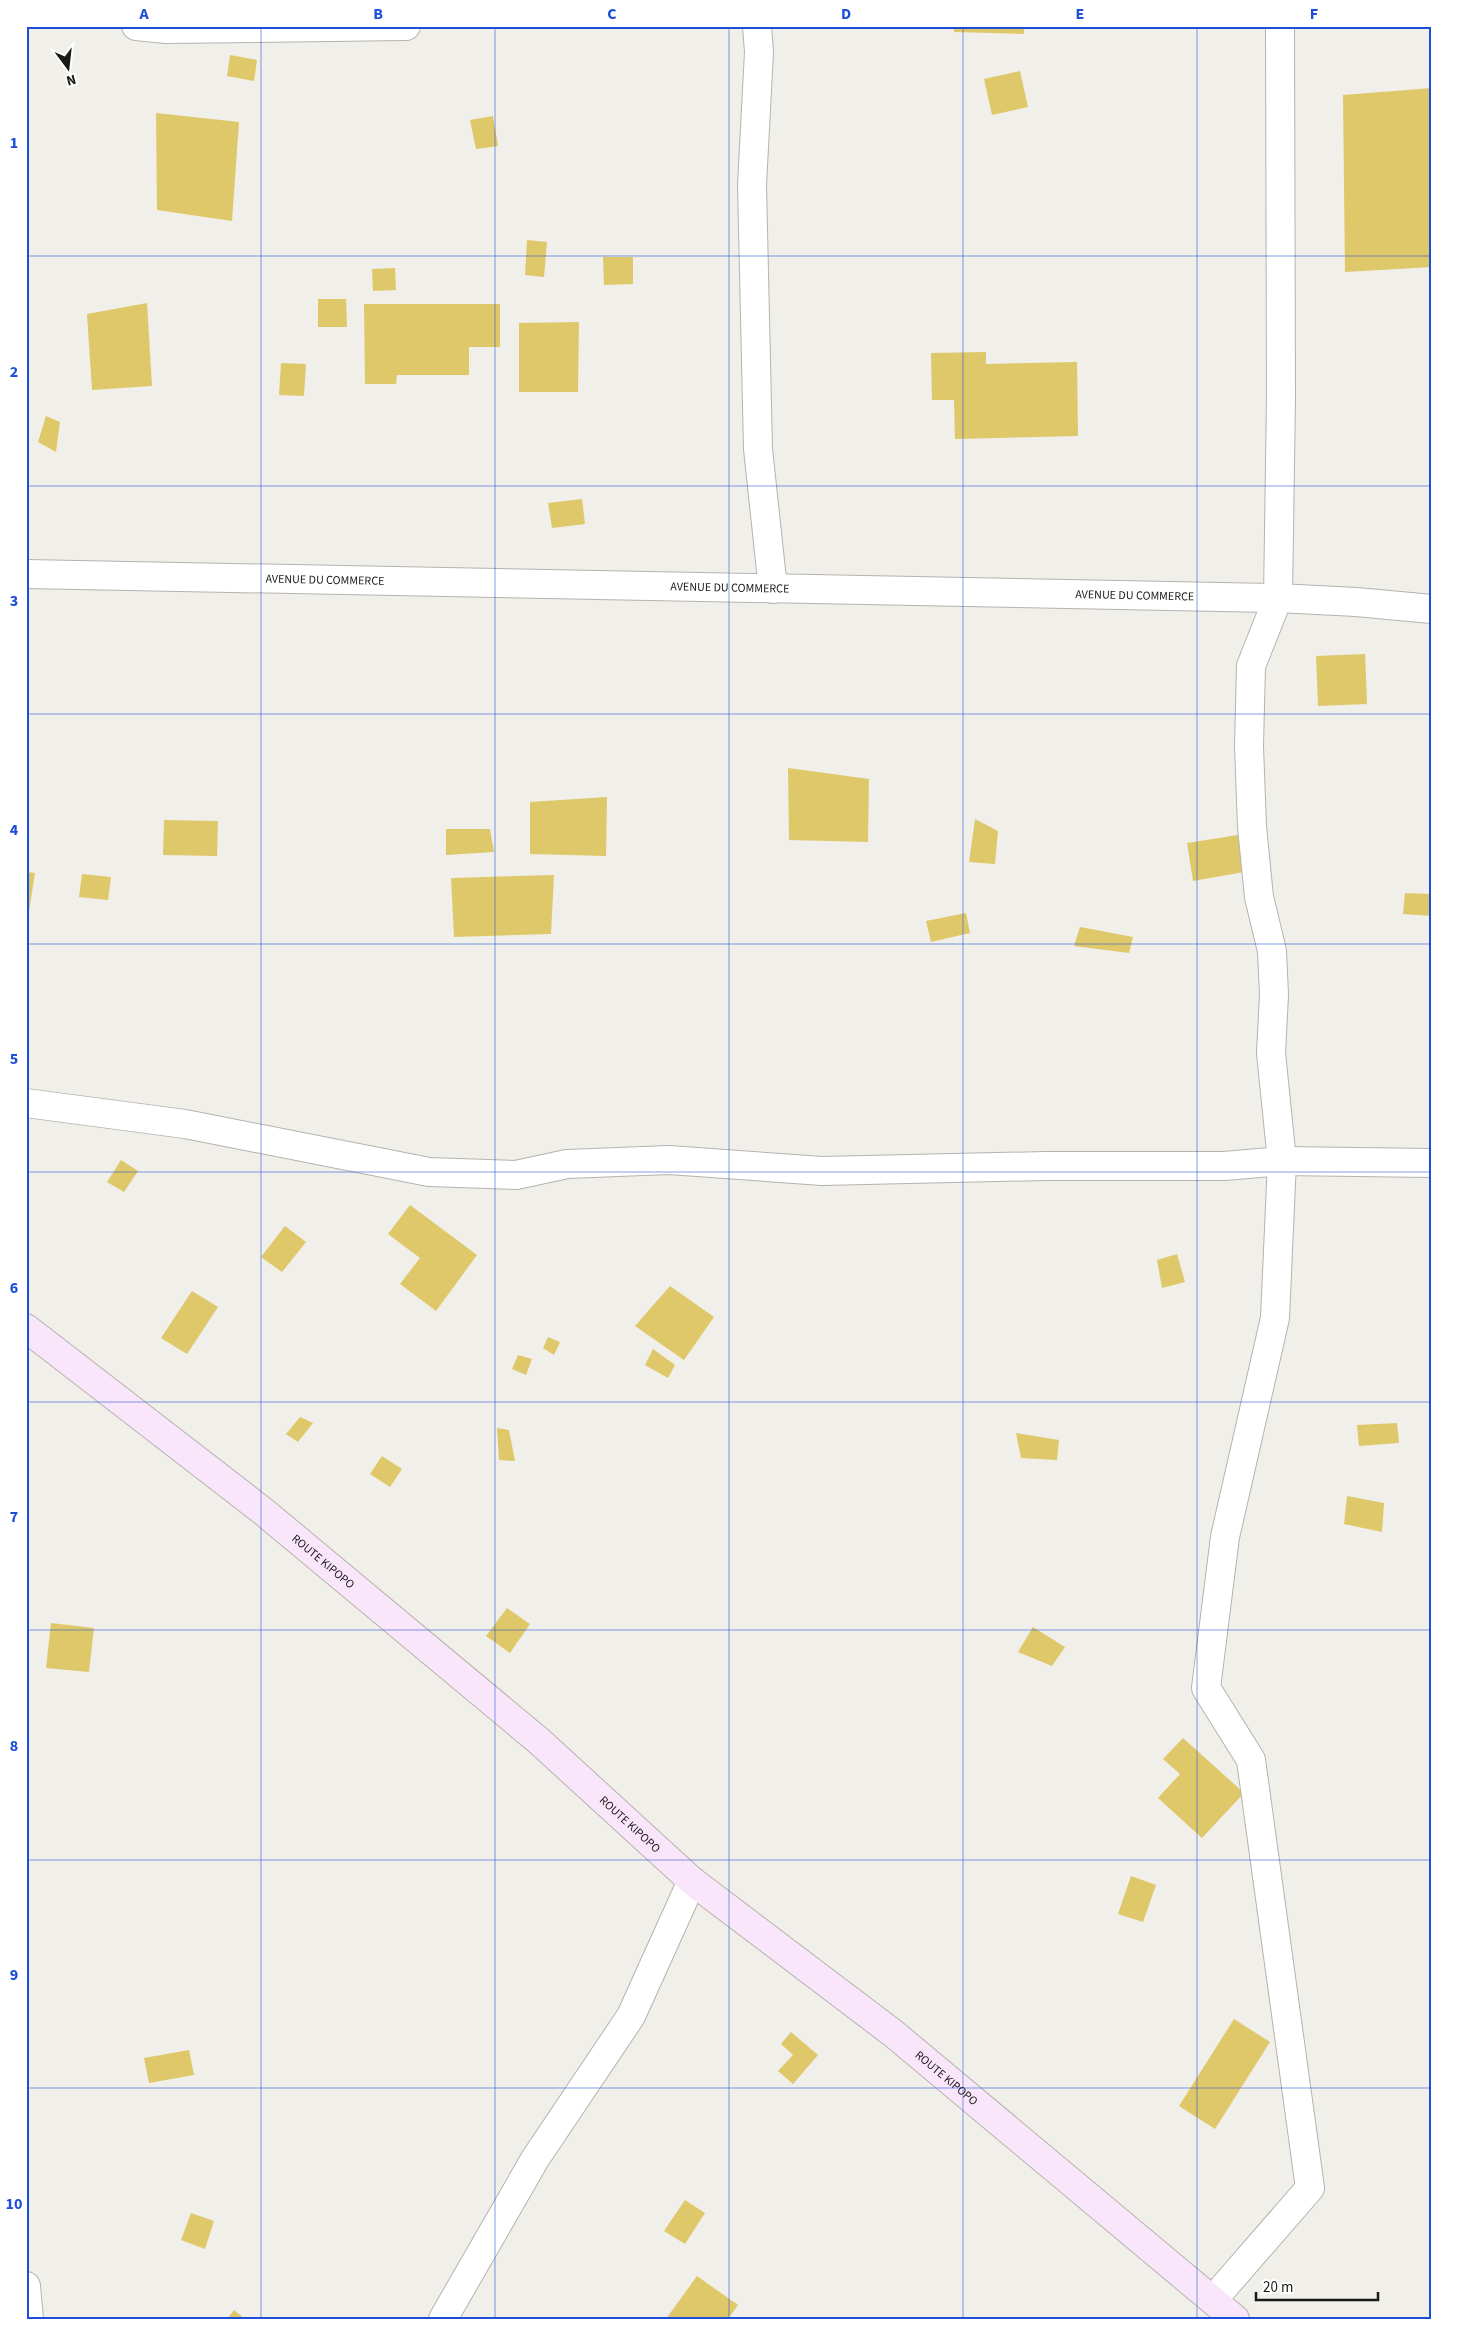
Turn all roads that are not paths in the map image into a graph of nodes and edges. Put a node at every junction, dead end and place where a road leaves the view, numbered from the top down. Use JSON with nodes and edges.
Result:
{"nodes":[{"id":1,"x":136,"y":26,"type":"edge"},
{"id":2,"x":406,"y":26,"type":"edge"},
{"id":3,"x":757,"y":26,"type":"edge"},
{"id":4,"x":1280,"y":26,"type":"edge"},
{"id":5,"x":26,"y":574,"type":"edge"},
{"id":6,"x":773,"y":589,"type":"junction"},
{"id":7,"x":1278,"y":598,"type":"junction"},
{"id":8,"x":1432,"y":609,"type":"edge"},
{"id":9,"x":26,"y":1103,"type":"edge"},
{"id":10,"x":1282,"y":1161,"type":"junction"},
{"id":11,"x":1432,"y":1163,"type":"edge"},
{"id":12,"x":26,"y":1328,"type":"edge"},
{"id":13,"x":692,"y":1881,"type":"junction"},
{"id":14,"x":26,"y":2286,"type":"edge"},
{"id":15,"x":1224,"y":2288,"type":"dead end"},
{"id":16,"x":29,"y":2319,"type":"edge"},
{"id":17,"x":443,"y":2319,"type":"edge"},
{"id":18,"x":1235,"y":2319,"type":"edge"}],
"edges":[{"from":1,"to":2,"type":"street"},
{"from":3,"to":6,"type":"street"},
{"from":4,"to":7,"type":"street"},
{"from":5,"to":6,"type":"street","name":"AVENUE DU COMMERCE"},
{"from":6,"to":7,"type":"street","name":"AVENUE DU COMMERCE"},
{"from":7,"to":8,"type":"street","name":"AVENUE DU COMMERCE"},
{"from":7,"to":10,"type":"street"},
{"from":9,"to":10,"type":"street"},
{"from":10,"to":11,"type":"street"},
{"from":10,"to":15,"type":"street"},
{"from":12,"to":13,"type":"main road","name":"ROUTE KIPOPO"},
{"from":13,"to":17,"type":"street"},
{"from":13,"to":18,"type":"main road","name":"ROUTE KIPOPO"},
{"from":14,"to":16,"type":"street"}]}
